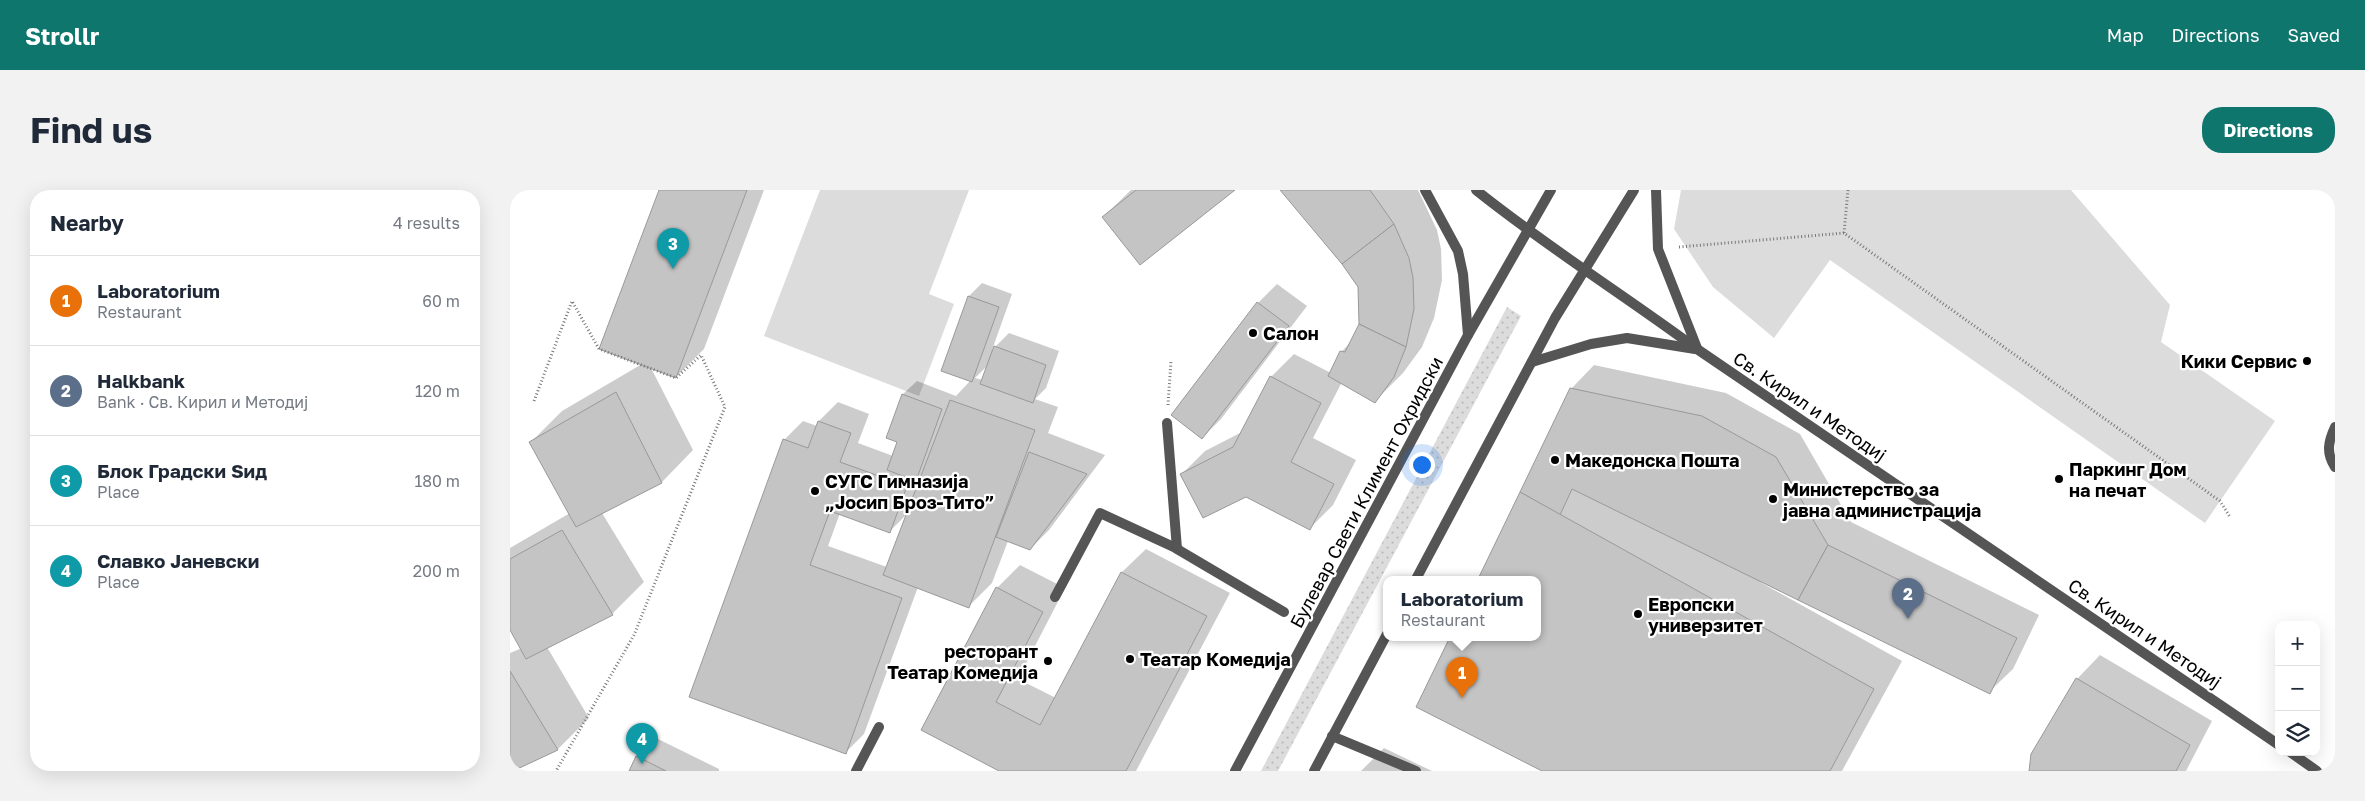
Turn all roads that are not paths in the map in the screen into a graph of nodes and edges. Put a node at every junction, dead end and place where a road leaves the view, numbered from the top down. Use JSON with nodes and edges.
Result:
{"nodes":[{"id":1,"x":1425,"y":190,"type":"edge"},
{"id":2,"x":1476,"y":190,"type":"edge"},
{"id":3,"x":1551,"y":190,"type":"edge"},
{"id":4,"x":1634,"y":190,"type":"edge"},
{"id":5,"x":1656,"y":190,"type":"edge"},
{"id":6,"x":1528,"y":231,"type":"junction"},
{"id":7,"x":1584,"y":269,"type":"junction"},
{"id":8,"x":1468,"y":335,"type":"junction"},
{"id":9,"x":1697,"y":349,"type":"junction"},
{"id":10,"x":1532,"y":362,"type":"junction"},
{"id":11,"x":1167,"y":423,"type":"road end"},
{"id":12,"x":2335,"y":427,"type":"edge"},
{"id":13,"x":2335,"y":467,"type":"edge"},
{"id":14,"x":1178,"y":548,"type":"junction"},
{"id":15,"x":1418,"y":576,"type":"edge"},
{"id":16,"x":1055,"y":597,"type":"dead end"},
{"id":17,"x":1284,"y":612,"type":"dead end"},
{"id":18,"x":1383,"y":641,"type":"edge"},
{"id":19,"x":879,"y":727,"type":"dead end"},
{"id":20,"x":1332,"y":736,"type":"junction"},
{"id":21,"x":2275,"y":742,"type":"edge"},
{"id":22,"x":2296,"y":756,"type":"edge"},
{"id":23,"x":856,"y":771,"type":"edge"},
{"id":24,"x":1236,"y":771,"type":"edge"},
{"id":25,"x":1314,"y":771,"type":"edge"},
{"id":26,"x":1416,"y":771,"type":"edge"},
{"id":27,"x":2317,"y":771,"type":"edge"}],
"edges":[{"from":1,"to":8,"type":"street"},
{"from":2,"to":6,"type":"street","name":"Св. Кирил и Методиј"},
{"from":3,"to":6,"type":"street","name":"Булевар Свети Климент Охридски"},
{"from":4,"to":7,"type":"street"},
{"from":5,"to":9,"type":"street"},
{"from":6,"to":7,"type":"street","name":"Св. Кирил и Методиј"},
{"from":6,"to":8,"type":"street","name":"Булевар Свети Климент Охридски"},
{"from":7,"to":9,"type":"street","name":"Св. Кирил и Методиј"},
{"from":7,"to":10,"type":"street"},
{"from":8,"to":24,"type":"street","name":"Булевар Свети Климент Охридски"},
{"from":9,"to":10,"type":"street"},
{"from":9,"to":21,"type":"street","name":"Св. Кирил и Методиј"},
{"from":10,"to":15,"type":"street"},
{"from":11,"to":14,"type":"street"},
{"from":12,"to":13,"type":"street"},
{"from":14,"to":16,"type":"street"},
{"from":14,"to":17,"type":"street"},
{"from":18,"to":20,"type":"street"},
{"from":19,"to":23,"type":"street"},
{"from":20,"to":25,"type":"street"},
{"from":20,"to":26,"type":"street"},
{"from":22,"to":27,"type":"street"}]}
